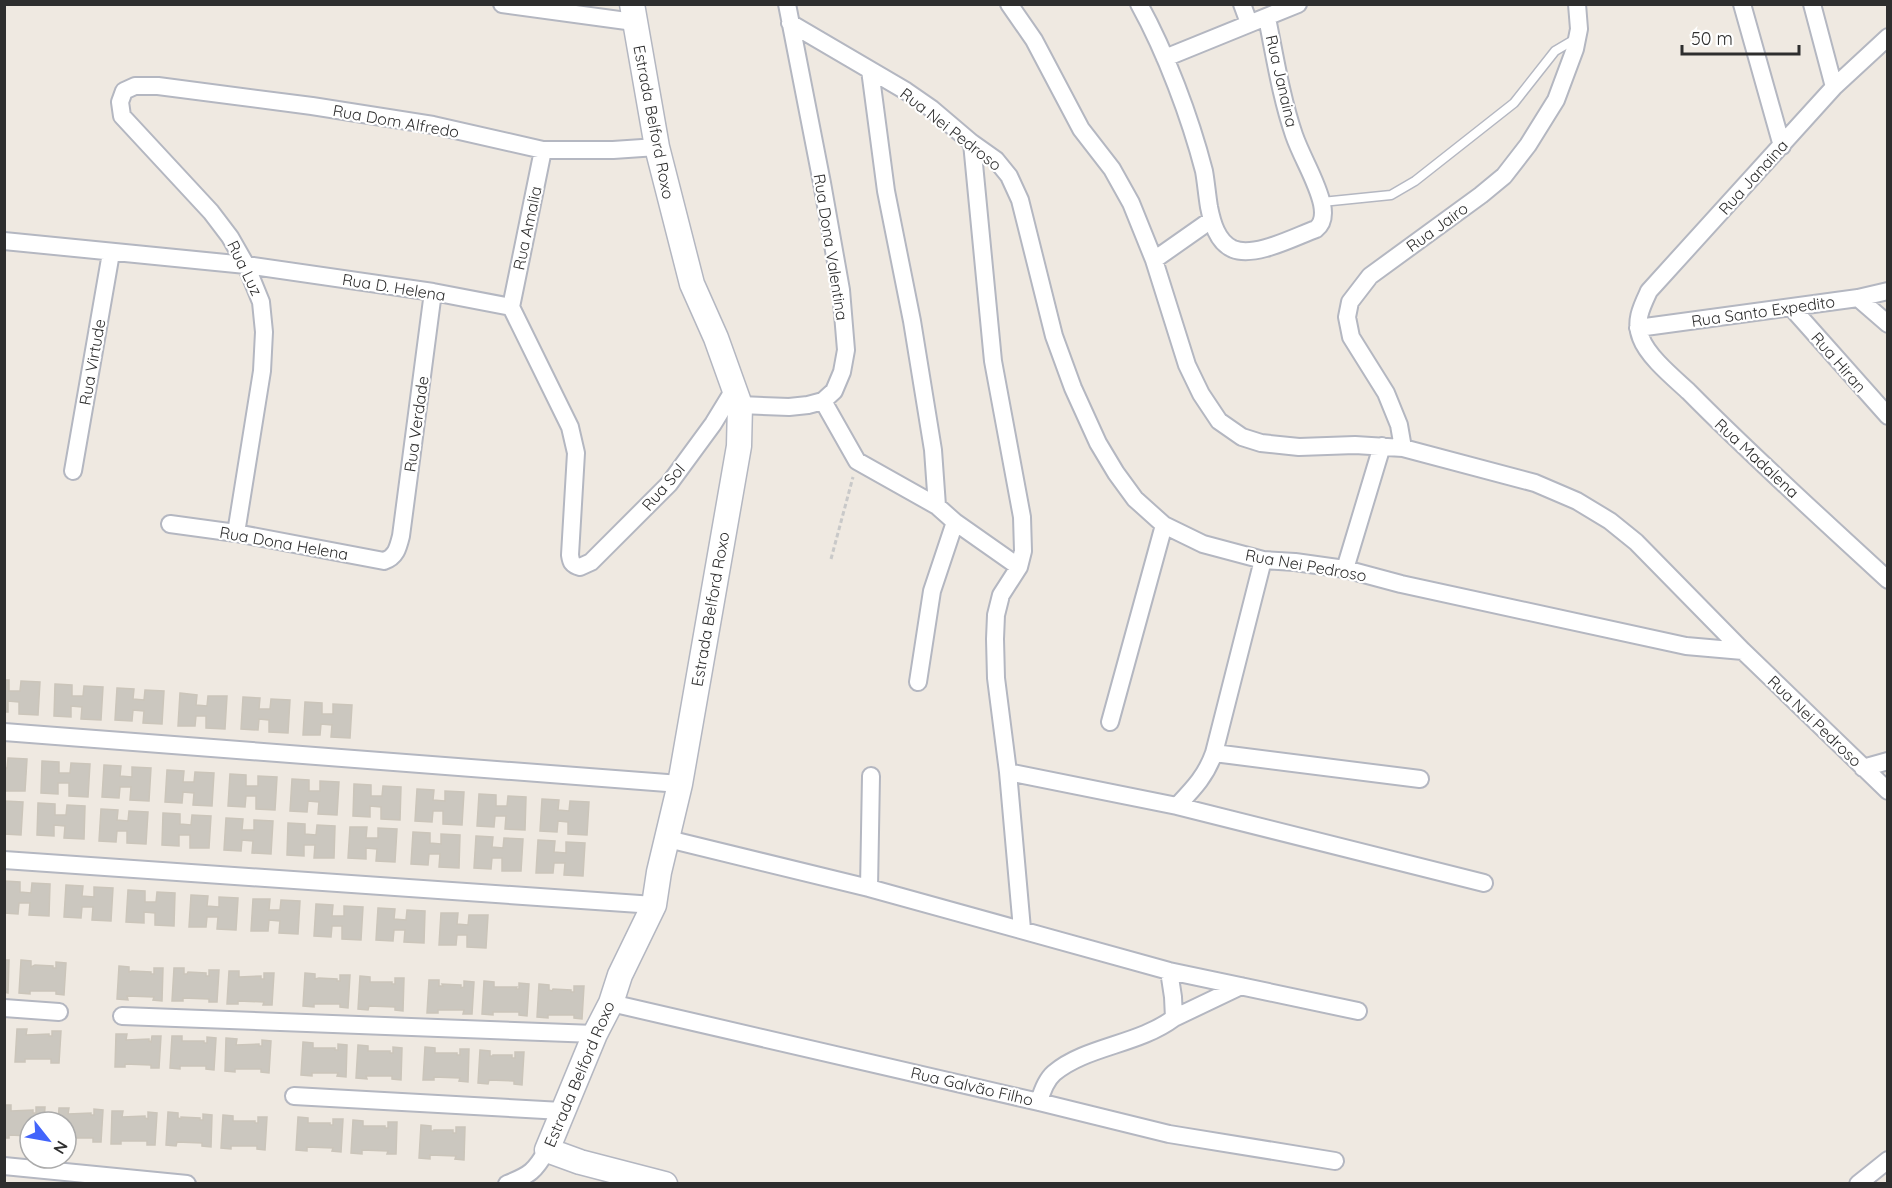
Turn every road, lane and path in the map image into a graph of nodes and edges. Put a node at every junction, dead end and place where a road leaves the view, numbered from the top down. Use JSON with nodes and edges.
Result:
{"nodes":[{"id":1,"x":502,"y":4,"type":"edge"},
{"id":2,"x":787,"y":4,"type":"edge"},
{"id":3,"x":1009,"y":4,"type":"edge"},
{"id":4,"x":1139,"y":4,"type":"edge"},
{"id":5,"x":1242,"y":4,"type":"edge"},
{"id":6,"x":1298,"y":4,"type":"edge"},
{"id":7,"x":1577,"y":4,"type":"edge"},
{"id":8,"x":1742,"y":4,"type":"edge"},
{"id":9,"x":1812,"y":4,"type":"edge"},
{"id":10,"x":633,"y":13,"type":"edge"},
{"id":11,"x":1267,"y":18,"type":"junction"},
{"id":12,"x":790,"y":22,"type":"junction"},
{"id":13,"x":1249,"y":23,"type":"junction"},
{"id":14,"x":1887,"y":37,"type":"edge"},
{"id":15,"x":1577,"y":38,"type":"junction"},
{"id":16,"x":1165,"y":58,"type":"junction"},
{"id":17,"x":870,"y":70,"type":"junction"},
{"id":18,"x":135,"y":86,"type":"joint"},
{"id":19,"x":1834,"y":87,"type":"junction"},
{"id":20,"x":972,"y":143,"type":"junction"},
{"id":21,"x":1782,"y":146,"type":"junction"},
{"id":22,"x":657,"y":147,"type":"junction"},
{"id":23,"x":543,"y":150,"type":"junction"},
{"id":24,"x":1322,"y":202,"type":"junction"},
{"id":25,"x":1212,"y":220,"type":"junction"},
{"id":26,"x":4,"y":241,"type":"edge"},
{"id":27,"x":111,"y":253,"type":"junction"},
{"id":28,"x":1154,"y":260,"type":"junction"},
{"id":29,"x":246,"y":265,"type":"junction"},
{"id":30,"x":1887,"y":291,"type":"edge"},
{"id":31,"x":433,"y":292,"type":"junction"},
{"id":32,"x":1858,"y":298,"type":"junction"},
{"id":33,"x":511,"y":307,"type":"junction"},
{"id":34,"x":1791,"y":307,"type":"junction"},
{"id":35,"x":1887,"y":324,"type":"edge"},
{"id":36,"x":1638,"y":328,"type":"junction"},
{"id":37,"x":738,"y":396,"type":"junction"},
{"id":38,"x":823,"y":401,"type":"junction"},
{"id":39,"x":1887,"y":416,"type":"edge"},
{"id":40,"x":1382,"y":446,"type":"junction"},
{"id":41,"x":1403,"y":448,"type":"junction"},
{"id":42,"x":857,"y":461,"type":"junction"},
{"id":43,"x":73,"y":471,"type":"dead end"},
{"id":44,"x":937,"y":506,"type":"junction"},
{"id":45,"x":955,"y":522,"type":"junction"},
{"id":46,"x":170,"y":524,"type":"dead end"},
{"id":47,"x":1164,"y":525,"type":"junction"},
{"id":48,"x":236,"y":533,"type":"junction"},
{"id":49,"x":395,"y":554,"type":"joint"},
{"id":50,"x":831,"y":559,"type":"dead end"},
{"id":51,"x":1263,"y":560,"type":"junction"},
{"id":52,"x":1019,"y":567,"type":"junction"},
{"id":53,"x":1345,"y":569,"type":"junction"},
{"id":54,"x":1887,"y":580,"type":"edge"},
{"id":55,"x":1743,"y":651,"type":"junction"},
{"id":56,"x":918,"y":682,"type":"dead end"},
{"id":57,"x":1110,"y":722,"type":"dead end"},
{"id":58,"x":4,"y":732,"type":"edge"},
{"id":59,"x":1214,"y":753,"type":"junction"},
{"id":60,"x":1887,"y":761,"type":"edge"},
{"id":61,"x":1863,"y":768,"type":"junction"},
{"id":62,"x":1008,"y":772,"type":"junction"},
{"id":63,"x":871,"y":776,"type":"dead end"},
{"id":64,"x":1420,"y":779,"type":"dead end"},
{"id":65,"x":680,"y":784,"type":"junction"},
{"id":66,"x":1887,"y":791,"type":"edge"},
{"id":67,"x":1177,"y":806,"type":"junction"},
{"id":68,"x":668,"y":839,"type":"junction"},
{"id":69,"x":4,"y":860,"type":"edge"},
{"id":70,"x":1484,"y":883,"type":"dead end"},
{"id":71,"x":869,"y":888,"type":"junction"},
{"id":72,"x":654,"y":905,"type":"junction"},
{"id":73,"x":1022,"y":929,"type":"junction"},
{"id":74,"x":1169,"y":971,"type":"junction"},
{"id":75,"x":1241,"y":986,"type":"junction"},
{"id":76,"x":611,"y":1003,"type":"junction"},
{"id":77,"x":4,"y":1008,"type":"edge"},
{"id":78,"x":1358,"y":1011,"type":"dead end"},
{"id":79,"x":59,"y":1012,"type":"dead end"},
{"id":80,"x":122,"y":1016,"type":"dead end"},
{"id":81,"x":1174,"y":1018,"type":"junction"},
{"id":82,"x":595,"y":1034,"type":"junction"},
{"id":83,"x":294,"y":1096,"type":"dead end"},
{"id":84,"x":1039,"y":1102,"type":"junction"},
{"id":85,"x":562,"y":1111,"type":"junction"},
{"id":86,"x":547,"y":1150,"type":"junction"},
{"id":87,"x":1887,"y":1160,"type":"edge"},
{"id":88,"x":1335,"y":1161,"type":"dead end"},
{"id":89,"x":4,"y":1166,"type":"edge"},
{"id":90,"x":187,"y":1184,"type":"edge"},
{"id":91,"x":507,"y":1184,"type":"edge"},
{"id":92,"x":665,"y":1184,"type":"edge"},
{"id":93,"x":1858,"y":1184,"type":"edge"}],
"edges":[{"from":1,"to":10,"type":"street"},
{"from":2,"to":12,"type":"street","name":"Rua Dona Valentina"},
{"from":3,"to":28,"type":"street","name":"Rua Nei Pedroso"},
{"from":4,"to":16,"type":"street"},
{"from":5,"to":13,"type":"street","name":"Rua Janaina"},
{"from":6,"to":11,"type":"street"},
{"from":7,"to":15,"type":"street","name":"Rua Jairo"},
{"from":8,"to":21,"type":"street"},
{"from":9,"to":19,"type":"street"},
{"from":10,"to":22,"type":"street","name":"Estrada Belford Roxo"},
{"from":11,"to":13,"type":"street"},
{"from":11,"to":24,"type":"street","name":"Rua Janaina"},
{"from":12,"to":17,"type":"street","name":"Rua Nei Pedroso"},
{"from":12,"to":38,"type":"street","name":"Rua Dona Valentina"},
{"from":13,"to":16,"type":"street"},
{"from":14,"to":19,"type":"street","name":"Rua Janaina"},
{"from":15,"to":24,"type":"lane"},
{"from":15,"to":41,"type":"street","name":"Rua Jairo"},
{"from":16,"to":25,"type":"street"},
{"from":17,"to":20,"type":"street","name":"Rua Nei Pedroso"},
{"from":17,"to":44,"type":"street"},
{"from":18,"to":23,"type":"street","name":"Rua Dom Alfredo"},
{"from":18,"to":29,"type":"street","name":"Rua Luz"},
{"from":19,"to":21,"type":"street","name":"Rua Janaina"},
{"from":20,"to":47,"type":"street","name":"Rua Nei Pedroso"},
{"from":20,"to":52,"type":"street"},
{"from":21,"to":36,"type":"street","name":"Rua Janaina"},
{"from":22,"to":23,"type":"street","name":"Rua Dom Alfredo"},
{"from":22,"to":37,"type":"street","name":"Estrada Belford Roxo"},
{"from":23,"to":33,"type":"street","name":"Rua Amalia"},
{"from":24,"to":25,"type":"street"},
{"from":25,"to":28,"type":"street"},
{"from":26,"to":27,"type":"street","name":"Rua D. Helena"},
{"from":27,"to":29,"type":"street","name":"Rua D. Helena"},
{"from":27,"to":43,"type":"street","name":"Rua Virtude"},
{"from":28,"to":40,"type":"street","name":"Rua Nei Pedroso"},
{"from":29,"to":31,"type":"street","name":"Rua D. Helena"},
{"from":29,"to":48,"type":"street","name":"Rua Luz"},
{"from":30,"to":32,"type":"street","name":"Rua Santo Expedito"},
{"from":31,"to":33,"type":"street","name":"Rua D. Helena"},
{"from":31,"to":49,"type":"street","name":"Rua Verdade"},
{"from":32,"to":34,"type":"street","name":"Rua Santo Expedito"},
{"from":32,"to":35,"type":"street"},
{"from":33,"to":37,"type":"street","name":"Rua Sol"},
{"from":34,"to":36,"type":"street","name":"Rua Santo Expedito"},
{"from":34,"to":39,"type":"street","name":"Rua Hiran"},
{"from":36,"to":54,"type":"street","name":"Rua Madalena"},
{"from":37,"to":38,"type":"street"},
{"from":37,"to":65,"type":"street","name":"Estrada Belford Roxo"},
{"from":38,"to":42,"type":"street"},
{"from":40,"to":41,"type":"street","name":"Rua Nei Pedroso"},
{"from":40,"to":53,"type":"street"},
{"from":41,"to":55,"type":"street","name":"Rua Nei Pedroso"},
{"from":42,"to":44,"type":"street"},
{"from":42,"to":50,"type":"path"},
{"from":44,"to":45,"type":"street"},
{"from":45,"to":52,"type":"street"},
{"from":45,"to":56,"type":"street"},
{"from":46,"to":48,"type":"street","name":"Rua Dona Helena"},
{"from":47,"to":51,"type":"street","name":"Rua Nei Pedroso"},
{"from":47,"to":57,"type":"street"},
{"from":48,"to":49,"type":"street","name":"Rua Dona Helena"},
{"from":51,"to":53,"type":"street","name":"Rua Nei Pedroso"},
{"from":51,"to":59,"type":"street"},
{"from":52,"to":62,"type":"street"},
{"from":53,"to":55,"type":"street","name":"Rua Nei Pedroso"},
{"from":55,"to":61,"type":"street","name":"Rua Nei Pedroso"},
{"from":58,"to":65,"type":"street"},
{"from":59,"to":64,"type":"street"},
{"from":59,"to":67,"type":"street"},
{"from":60,"to":61,"type":"street"},
{"from":61,"to":66,"type":"street","name":"Rua Nei Pedroso"},
{"from":62,"to":67,"type":"street"},
{"from":62,"to":73,"type":"street"},
{"from":63,"to":71,"type":"street"},
{"from":65,"to":68,"type":"street","name":"Estrada Belford Roxo"},
{"from":67,"to":70,"type":"street"},
{"from":68,"to":71,"type":"street"},
{"from":68,"to":72,"type":"street","name":"Estrada Belford Roxo"},
{"from":69,"to":72,"type":"street"},
{"from":71,"to":73,"type":"street"},
{"from":72,"to":76,"type":"street","name":"Estrada Belford Roxo"},
{"from":73,"to":74,"type":"street"},
{"from":74,"to":75,"type":"street"},
{"from":74,"to":81,"type":"street"},
{"from":75,"to":78,"type":"street"},
{"from":75,"to":81,"type":"street"},
{"from":76,"to":82,"type":"street","name":"Estrada Belford Roxo"},
{"from":76,"to":84,"type":"street","name":"Rua Galvão Filho"},
{"from":77,"to":79,"type":"street"},
{"from":80,"to":82,"type":"street"},
{"from":81,"to":84,"type":"street"},
{"from":82,"to":85,"type":"street","name":"Estrada Belford Roxo"},
{"from":83,"to":85,"type":"street"},
{"from":84,"to":88,"type":"street","name":"Rua Galvão Filho"},
{"from":85,"to":86,"type":"street","name":"Estrada Belford Roxo"},
{"from":86,"to":91,"type":"street","name":"Estrada Belford Roxo"},
{"from":86,"to":92,"type":"street"},
{"from":87,"to":93,"type":"street"},
{"from":89,"to":90,"type":"street"}]}
